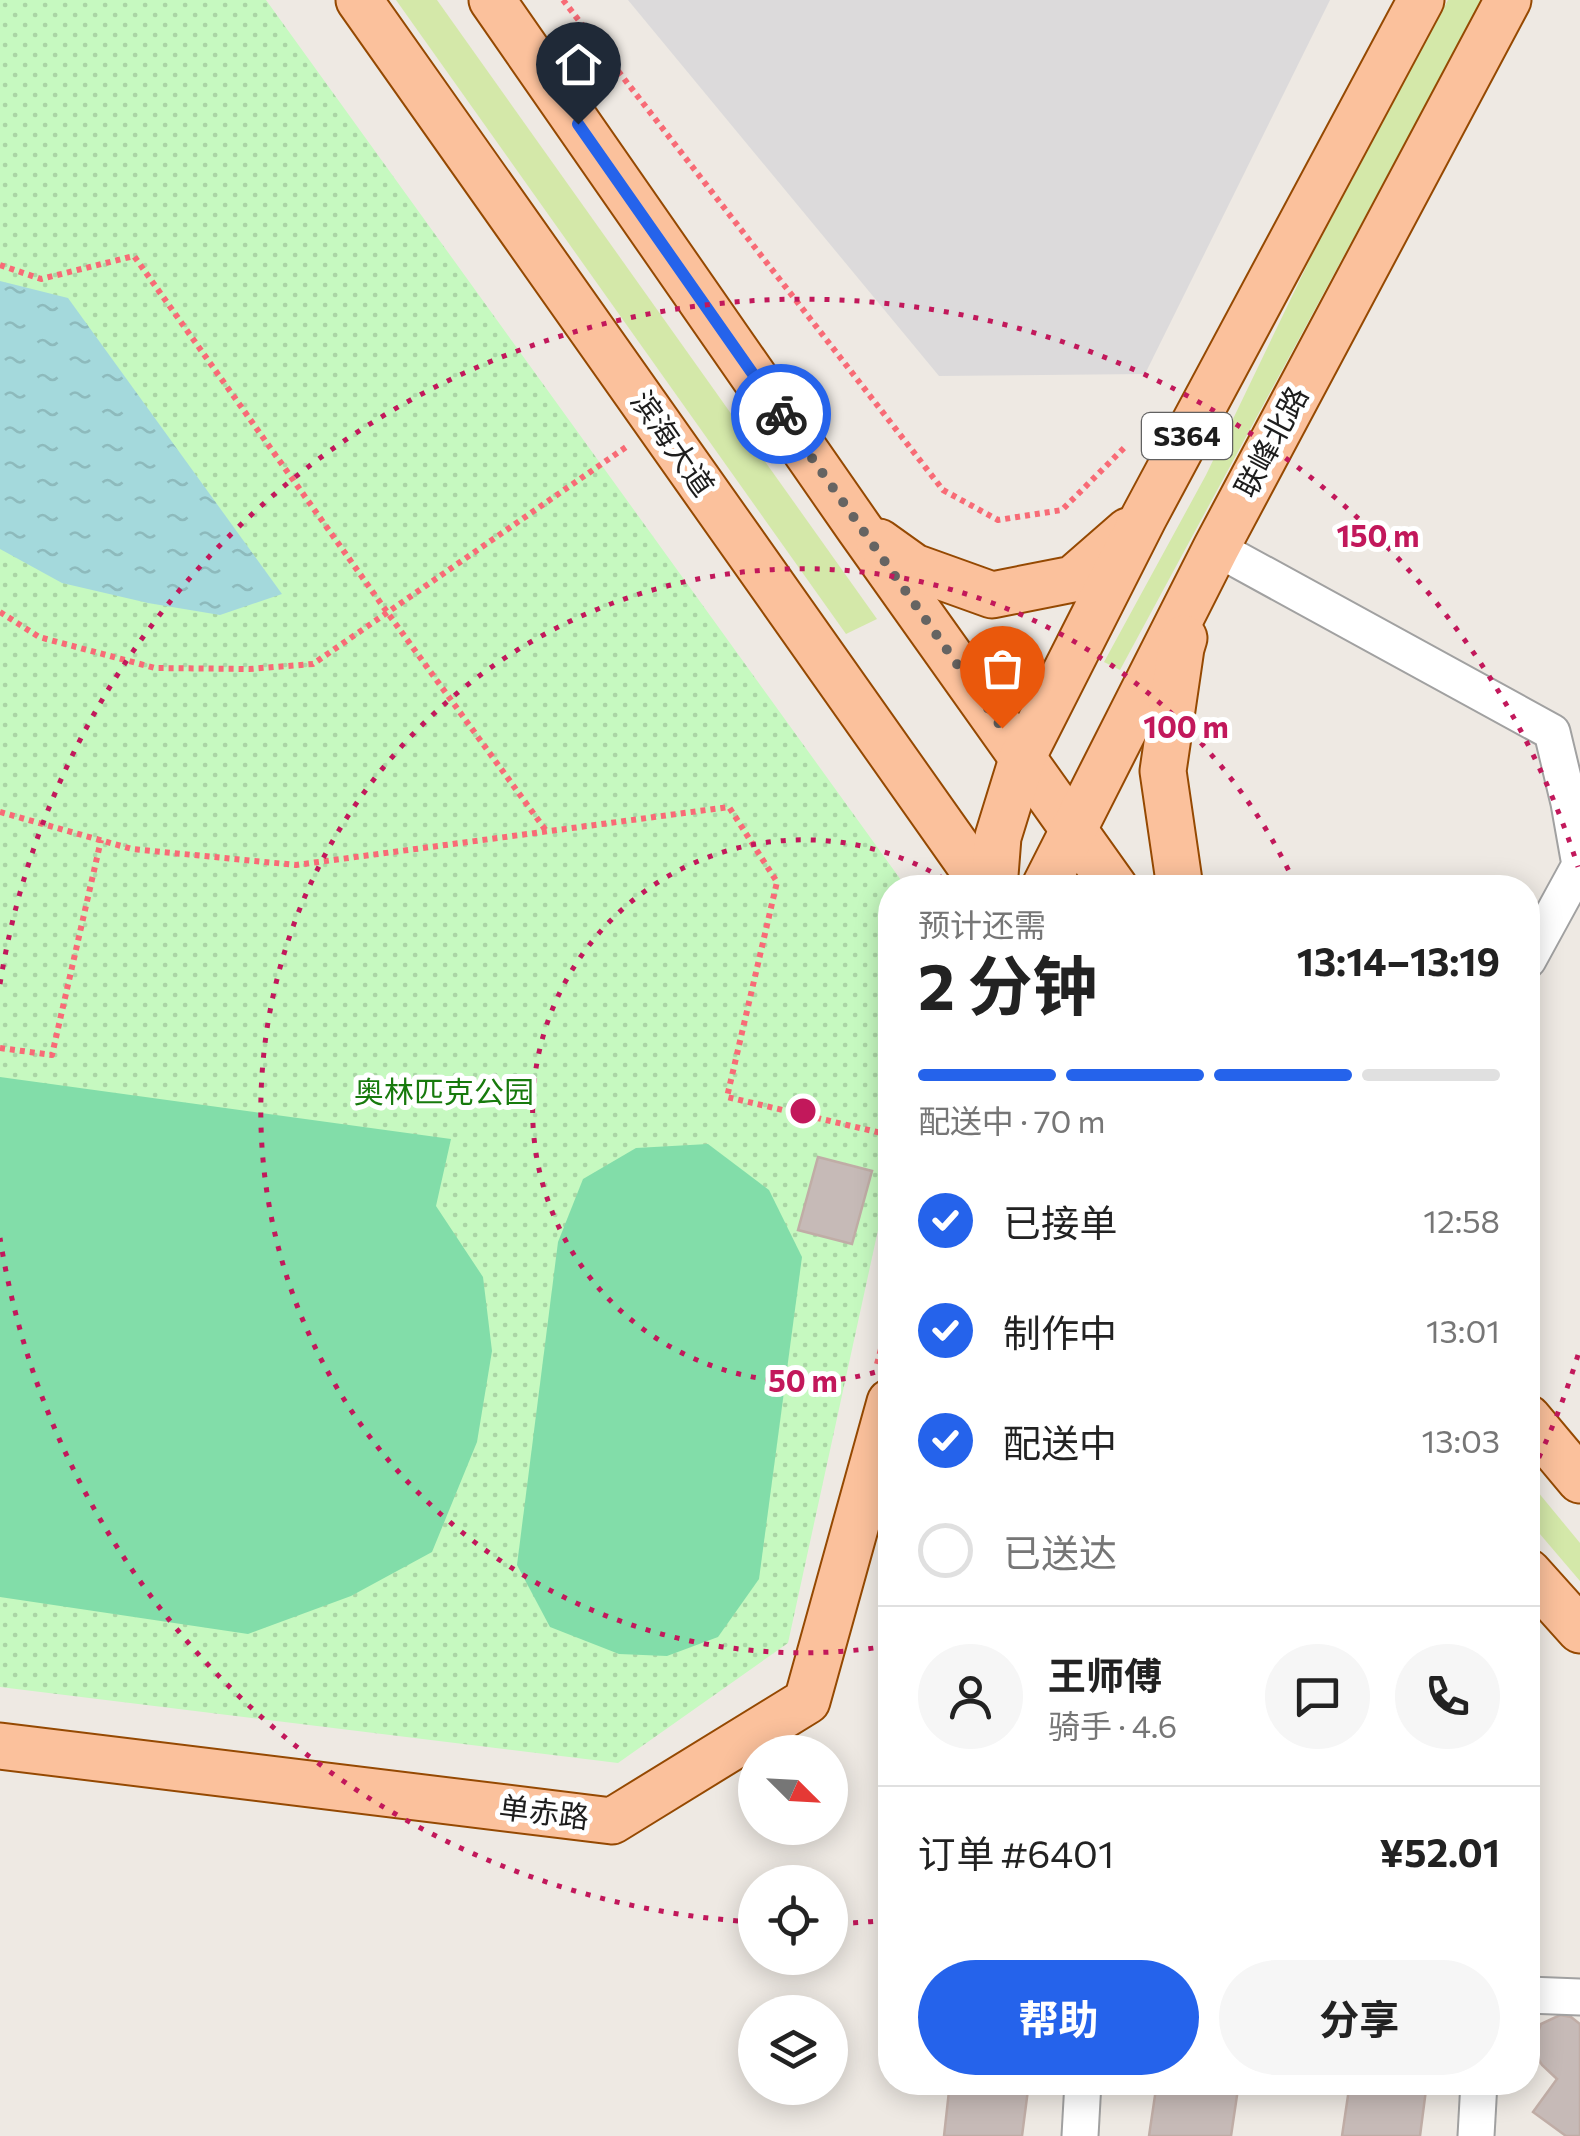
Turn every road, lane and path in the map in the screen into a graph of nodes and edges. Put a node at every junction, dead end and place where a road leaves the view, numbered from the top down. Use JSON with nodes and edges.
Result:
{"nodes":[{"id":1,"x":359,"y":0,"type":"edge"},
{"id":2,"x":492,"y":0,"type":"edge"},
{"id":3,"x":563,"y":0,"type":"edge"},
{"id":4,"x":1421,"y":0,"type":"edge"},
{"id":5,"x":1508,"y":0,"type":"edge"},
{"id":6,"x":0,"y":266,"type":"edge"},
{"id":7,"x":632,"y":443,"type":"dead end"},
{"id":8,"x":1127,"y":445,"type":"dead end"},
{"id":9,"x":1144,"y":517,"type":"junction"},
{"id":10,"x":860,"y":528,"type":"junction"},
{"id":11,"x":1216,"y":548,"type":"junction"},
{"id":12,"x":0,"y":612,"type":"edge"},
{"id":13,"x":387,"y":612,"type":"junction"},
{"id":14,"x":1022,"y":756,"type":"junction"},
{"id":15,"x":0,"y":812,"type":"edge"},
{"id":16,"x":1073,"y":827,"type":"junction"},
{"id":17,"x":547,"y":832,"type":"junction"},
{"id":18,"x":101,"y":840,"type":"junction"},
{"id":19,"x":977,"y":875,"type":"edge"},
{"id":20,"x":995,"y":875,"type":"edge"},
{"id":21,"x":1050,"y":875,"type":"edge"},
{"id":22,"x":1106,"y":875,"type":"edge"},
{"id":23,"x":1178,"y":875,"type":"edge"},
{"id":24,"x":1540,"y":938,"type":"edge"},
{"id":25,"x":0,"y":1048,"type":"edge"},
{"id":26,"x":878,"y":1133,"type":"edge"},
{"id":27,"x":878,"y":1408,"type":"edge"},
{"id":28,"x":1540,"y":1432,"type":"edge"},
{"id":29,"x":1580,"y":1480,"type":"edge"},
{"id":30,"x":1540,"y":1585,"type":"edge"},
{"id":31,"x":1580,"y":1630,"type":"edge"},
{"id":32,"x":0,"y":1746,"type":"edge"},
{"id":33,"x":1540,"y":1995,"type":"edge"},
{"id":34,"x":1580,"y":1997,"type":"edge"},
{"id":35,"x":1082,"y":2095,"type":"edge"},
{"id":36,"x":1478,"y":2095,"type":"edge"},
{"id":37,"x":1080,"y":2136,"type":"edge"},
{"id":38,"x":1476,"y":2136,"type":"edge"}],
"edges":[{"from":1,"to":19,"type":"main road","name":"滨海大道"},
{"from":2,"to":10,"type":"main road"},
{"from":3,"to":8,"type":"path"},
{"from":4,"to":9,"type":"main road","number":"S364"},
{"from":5,"to":11,"type":"main road","name":"联峰北路","number":"S364"},
{"from":6,"to":13,"type":"path"},
{"from":7,"to":13,"type":"path"},
{"from":9,"to":10,"type":"main road"},
{"from":9,"to":14,"type":"main road","number":"S364"},
{"from":10,"to":14,"type":"main road"},
{"from":11,"to":16,"type":"main road","name":"联峰北路","number":"S364"},
{"from":11,"to":23,"type":"main road"},
{"from":11,"to":24,"type":"street"},
{"from":12,"to":13,"type":"path"},
{"from":13,"to":17,"type":"path"},
{"from":14,"to":16,"type":"main road"},
{"from":14,"to":20,"type":"main road","number":"S364"},
{"from":15,"to":18,"type":"path"},
{"from":16,"to":21,"type":"main road","name":"联峰北路","number":"S364"},
{"from":16,"to":22,"type":"main road"},
{"from":17,"to":18,"type":"path"},
{"from":17,"to":26,"type":"path"},
{"from":18,"to":25,"type":"path"},
{"from":27,"to":32,"type":"main road","name":"单赤路"},
{"from":28,"to":29,"type":"main road"},
{"from":30,"to":31,"type":"main road"},
{"from":33,"to":34,"type":"street"},
{"from":35,"to":37,"type":"street"},
{"from":36,"to":38,"type":"street"}]}
